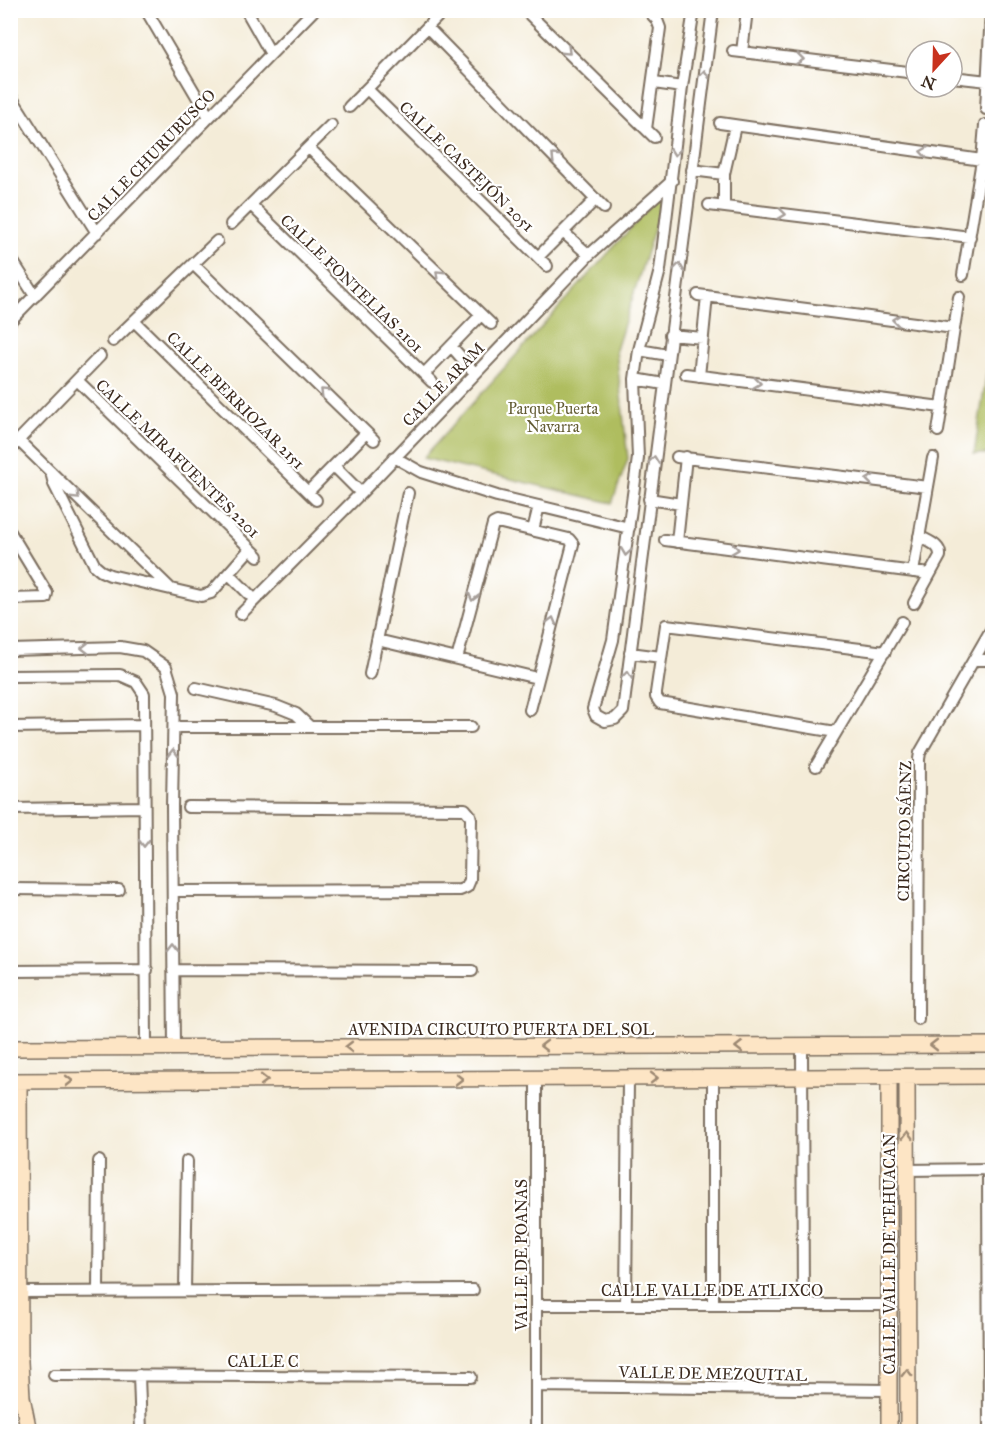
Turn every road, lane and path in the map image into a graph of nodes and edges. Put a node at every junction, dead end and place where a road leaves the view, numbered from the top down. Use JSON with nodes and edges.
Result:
{"nodes":[{"id":1,"x":146,"y":10,"type":"edge"},
{"id":2,"x":246,"y":10,"type":"edge"},
{"id":3,"x":314,"y":10,"type":"edge"},
{"id":4,"x":444,"y":10,"type":"edge"},
{"id":5,"x":525,"y":10,"type":"edge"},
{"id":6,"x":648,"y":10,"type":"edge"},
{"id":7,"x":694,"y":10,"type":"edge"},
{"id":8,"x":713,"y":10,"type":"edge"},
{"id":9,"x":747,"y":10,"type":"edge"},
{"id":10,"x":991,"y":10,"type":"edge"},
{"id":11,"x":428,"y":28,"type":"junction"},
{"id":12,"x":271,"y":54,"type":"junction"},
{"id":13,"x":904,"y":72,"type":"edge"},
{"id":14,"x":964,"y":78,"type":"edge"},
{"id":15,"x":987,"y":81,"type":"junction"},
{"id":16,"x":654,"y":83,"type":"junction"},
{"id":17,"x":682,"y":87,"type":"junction"},
{"id":18,"x":367,"y":89,"type":"junction"},
{"id":19,"x":10,"y":95,"type":"edge"},
{"id":20,"x":349,"y":107,"type":"dead end"},
{"id":21,"x":986,"y":109,"type":"dead end"},
{"id":22,"x":210,"y":117,"type":"junction"},
{"id":23,"x":720,"y":123,"type":"dead end"},
{"id":24,"x":332,"y":125,"type":"dead end"},
{"id":25,"x":985,"y":125,"type":"dead end"},
{"id":26,"x":735,"y":126,"type":"junction"},
{"id":27,"x":309,"y":148,"type":"junction"},
{"id":28,"x":982,"y":160,"type":"junction"},
{"id":29,"x":692,"y":170,"type":"junction"},
{"id":30,"x":724,"y":174,"type":"junction"},
{"id":31,"x":672,"y":181,"type":"junction"},
{"id":32,"x":596,"y":199,"type":"junction"},
{"id":33,"x":251,"y":205,"type":"junction"},
{"id":34,"x":709,"y":205,"type":"dead end"},
{"id":35,"x":724,"y":207,"type":"junction"},
{"id":36,"x":604,"y":208,"type":"dead end"},
{"id":37,"x":231,"y":224,"type":"dead end"},
{"id":38,"x":97,"y":232,"type":"junction"},
{"id":39,"x":562,"y":232,"type":"junction"},
{"id":40,"x":970,"y":237,"type":"junction"},
{"id":41,"x":217,"y":242,"type":"dead end"},
{"id":42,"x":589,"y":255,"type":"junction"},
{"id":43,"x":10,"y":257,"type":"edge"},
{"id":44,"x":538,"y":257,"type":"junction"},
{"id":45,"x":194,"y":265,"type":"junction"},
{"id":46,"x":547,"y":266,"type":"dead end"},
{"id":47,"x":963,"y":275,"type":"dead end"},
{"id":48,"x":35,"y":296,"type":"junction"},
{"id":49,"x":959,"y":297,"type":"dead end"},
{"id":50,"x":481,"y":315,"type":"junction"},
{"id":51,"x":10,"y":321,"type":"edge"},
{"id":52,"x":135,"y":322,"type":"junction"},
{"id":53,"x":491,"y":324,"type":"dead end"},
{"id":54,"x":954,"y":328,"type":"junction"},
{"id":55,"x":670,"y":335,"type":"junction"},
{"id":56,"x":703,"y":338,"type":"junction"},
{"id":57,"x":113,"y":341,"type":"dead end"},
{"id":58,"x":451,"y":346,"type":"junction"},
{"id":59,"x":639,"y":350,"type":"junction"},
{"id":60,"x":669,"y":355,"type":"junction"},
{"id":61,"x":100,"y":356,"type":"dead end"},
{"id":62,"x":474,"y":372,"type":"junction"},
{"id":63,"x":686,"y":374,"type":"dead end"},
{"id":64,"x":699,"y":376,"type":"junction"},
{"id":65,"x":635,"y":379,"type":"junction"},
{"id":66,"x":77,"y":380,"type":"junction"},
{"id":67,"x":664,"y":384,"type":"junction"},
{"id":68,"x":941,"y":407,"type":"junction"},
{"id":69,"x":938,"y":431,"type":"dead end"},
{"id":70,"x":15,"y":445,"type":"edge"},
{"id":71,"x":394,"y":457,"type":"junction"},
{"id":72,"x":933,"y":458,"type":"dead end"},
{"id":73,"x":334,"y":466,"type":"junction"},
{"id":74,"x":51,"y":472,"type":"junction"},
{"id":75,"x":928,"y":487,"type":"junction"},
{"id":76,"x":361,"y":493,"type":"junction"},
{"id":77,"x":408,"y":493,"type":"dead end"},
{"id":78,"x":650,"y":499,"type":"junction"},
{"id":79,"x":681,"y":504,"type":"junction"},
{"id":80,"x":539,"y":506,"type":"junction"},
{"id":81,"x":629,"y":528,"type":"junction"},
{"id":82,"x":533,"y":530,"type":"junction"},
{"id":83,"x":10,"y":532,"type":"edge"},
{"id":84,"x":919,"y":536,"type":"junction"},
{"id":85,"x":665,"y":540,"type":"dead end"},
{"id":86,"x":677,"y":542,"type":"junction"},
{"id":87,"x":913,"y":572,"type":"junction"},
{"id":88,"x":930,"y":573,"type":"junction"},
{"id":89,"x":228,"y":574,"type":"junction"},
{"id":90,"x":173,"y":590,"type":"junction"},
{"id":91,"x":10,"y":599,"type":"edge"},
{"id":92,"x":255,"y":600,"type":"junction"},
{"id":93,"x":914,"y":603,"type":"dead end"},
{"id":94,"x":241,"y":614,"type":"dead end"},
{"id":95,"x":902,"y":622,"type":"dead end"},
{"id":96,"x":993,"y":628,"type":"edge"},
{"id":97,"x":377,"y":640,"type":"junction"},
{"id":98,"x":10,"y":650,"type":"edge"},
{"id":99,"x":885,"y":652,"type":"junction"},
{"id":100,"x":630,"y":653,"type":"junction"},
{"id":101,"x":661,"y":657,"type":"junction"},
{"id":102,"x":457,"y":659,"type":"junction"},
{"id":103,"x":975,"y":660,"type":"junction"},
{"id":104,"x":993,"y":660,"type":"edge"},
{"id":105,"x":370,"y":674,"type":"dead end"},
{"id":106,"x":10,"y":676,"type":"edge"},
{"id":107,"x":537,"y":678,"type":"junction"},
{"id":108,"x":196,"y":688,"type":"dead end"},
{"id":109,"x":530,"y":710,"type":"dead end"},
{"id":110,"x":143,"y":725,"type":"junction"},
{"id":111,"x":471,"y":726,"type":"dead end"},
{"id":112,"x":10,"y":727,"type":"edge"},
{"id":113,"x":174,"y":727,"type":"junction"},
{"id":114,"x":310,"y":727,"type":"junction"},
{"id":115,"x":836,"y":732,"type":"junction"},
{"id":116,"x":816,"y":766,"type":"dead end"},
{"id":117,"x":144,"y":807,"type":"junction"},
{"id":118,"x":188,"y":807,"type":"dead end"},
{"id":119,"x":10,"y":809,"type":"edge"},
{"id":120,"x":10,"y":889,"type":"edge"},
{"id":121,"x":119,"y":890,"type":"dead end"},
{"id":122,"x":172,"y":891,"type":"junction"},
{"id":123,"x":147,"y":970,"type":"junction"},
{"id":124,"x":173,"y":970,"type":"junction"},
{"id":125,"x":10,"y":971,"type":"edge"},
{"id":126,"x":472,"y":971,"type":"dead end"},
{"id":127,"x":918,"y":1019,"type":"dead end"},
{"id":128,"x":993,"y":1045,"type":"edge"},
{"id":129,"x":146,"y":1047,"type":"junction"},
{"id":130,"x":802,"y":1047,"type":"junction"},
{"id":131,"x":10,"y":1048,"type":"edge"},
{"id":132,"x":174,"y":1048,"type":"junction"},
{"id":133,"x":993,"y":1076,"type":"edge"},
{"id":134,"x":802,"y":1077,"type":"junction"},
{"id":135,"x":889,"y":1077,"type":"junction"},
{"id":136,"x":907,"y":1077,"type":"junction"},
{"id":137,"x":536,"y":1078,"type":"junction"},
{"id":138,"x":628,"y":1078,"type":"junction"},
{"id":139,"x":713,"y":1078,"type":"junction"},
{"id":140,"x":15,"y":1081,"type":"edge"},
{"id":141,"x":99,"y":1161,"type":"dead end"},
{"id":142,"x":187,"y":1161,"type":"dead end"},
{"id":143,"x":990,"y":1169,"type":"edge"},
{"id":144,"x":906,"y":1170,"type":"junction"},
{"id":145,"x":15,"y":1202,"type":"edge"},
{"id":146,"x":473,"y":1290,"type":"dead end"},
{"id":147,"x":185,"y":1291,"type":"junction"},
{"id":148,"x":20,"y":1292,"type":"junction"},
{"id":149,"x":98,"y":1292,"type":"junction"},
{"id":150,"x":536,"y":1305,"type":"junction"},
{"id":151,"x":626,"y":1305,"type":"junction"},
{"id":152,"x":713,"y":1305,"type":"junction"},
{"id":153,"x":803,"y":1305,"type":"junction"},
{"id":154,"x":889,"y":1305,"type":"junction"},
{"id":155,"x":991,"y":1331,"type":"edge"},
{"id":156,"x":889,"y":1348,"type":"junction"},
{"id":157,"x":907,"y":1348,"type":"junction"},
{"id":158,"x":54,"y":1375,"type":"dead end"},
{"id":159,"x":139,"y":1375,"type":"junction"},
{"id":160,"x":471,"y":1377,"type":"dead end"},
{"id":161,"x":536,"y":1386,"type":"junction"},
{"id":162,"x":889,"y":1390,"type":"junction"},
{"id":163,"x":29,"y":1431,"type":"edge"},
{"id":164,"x":141,"y":1431,"type":"edge"},
{"id":165,"x":536,"y":1431,"type":"edge"},
{"id":166,"x":889,"y":1431,"type":"edge"},
{"id":167,"x":908,"y":1431,"type":"edge"},
{"id":168,"x":989,"y":1431,"type":"edge"}],
"edges":[{"from":1,"to":22,"type":"street"},
{"from":2,"to":12,"type":"street"},
{"from":3,"to":12,"type":"street","name":"CALLE CHURUBUSCO"},
{"from":4,"to":11,"type":"street"},
{"from":5,"to":16,"type":"street","one_way":true},
{"from":6,"to":16,"type":"street"},
{"from":7,"to":17,"type":"street"},
{"from":29,"to":8,"type":"street","one_way":true},
{"from":9,"to":13,"type":"street","one_way":true},
{"from":10,"to":15,"type":"street"},
{"from":11,"to":18,"type":"street"},
{"from":32,"to":11,"type":"street","one_way":true},
{"from":12,"to":22,"type":"street","name":"CALLE CHURUBUSCO"},
{"from":14,"to":15,"type":"street"},
{"from":15,"to":21,"type":"street"},
{"from":16,"to":17,"type":"street"},
{"from":17,"to":31,"type":"street","one_way":true},
{"from":18,"to":20,"type":"street"},
{"from":18,"to":44,"type":"street","name":"CALLE CASTEJÓN 2051"},
{"from":19,"to":38,"type":"street"},
{"from":22,"to":38,"type":"street","name":"CALLE CHURUBUSCO"},
{"from":23,"to":26,"type":"street"},
{"from":24,"to":27,"type":"street"},
{"from":25,"to":28,"type":"street"},
{"from":28,"to":26,"type":"street","one_way":true},
{"from":26,"to":30,"type":"street"},
{"from":27,"to":33,"type":"street"},
{"from":50,"to":27,"type":"street","one_way":true},
{"from":28,"to":40,"type":"street"},
{"from":29,"to":30,"type":"street"},
{"from":55,"to":29,"type":"street","one_way":true},
{"from":30,"to":35,"type":"street"},
{"from":31,"to":42,"type":"street","name":"CALLE ARAM"},
{"from":31,"to":59,"type":"street"},
{"from":32,"to":36,"type":"street"},
{"from":32,"to":39,"type":"street"},
{"from":33,"to":37,"type":"street"},
{"from":33,"to":58,"type":"street","name":"CALLE FONTELIAS 2101"},
{"from":34,"to":35,"type":"street"},
{"from":35,"to":40,"type":"street","one_way":true},
{"from":38,"to":48,"type":"street","name":"CALLE CHURUBUSCO"},
{"from":39,"to":42,"type":"street"},
{"from":39,"to":44,"type":"street"},
{"from":40,"to":47,"type":"street"},
{"from":41,"to":45,"type":"street"},
{"from":42,"to":62,"type":"street","name":"CALLE ARAM"},
{"from":43,"to":48,"type":"street"},
{"from":44,"to":46,"type":"street","name":"CALLE CASTEJÓN 2051"},
{"from":45,"to":52,"type":"street"},
{"from":73,"to":45,"type":"street","one_way":true},
{"from":48,"to":51,"type":"street","name":"CALLE CHURUBUSCO"},
{"from":49,"to":54,"type":"street"},
{"from":50,"to":53,"type":"street"},
{"from":50,"to":58,"type":"street"},
{"from":52,"to":57,"type":"street"},
{"from":52,"to":73,"type":"street","name":"CALLE BERRIOZAR 2151"},
{"from":54,"to":56,"type":"street","one_way":true},
{"from":54,"to":68,"type":"street"},
{"from":55,"to":56,"type":"street"},
{"from":55,"to":60,"type":"street"},
{"from":56,"to":64,"type":"street"},
{"from":58,"to":62,"type":"street"},
{"from":59,"to":60,"type":"street"},
{"from":59,"to":65,"type":"street"},
{"from":60,"to":67,"type":"street"},
{"from":61,"to":66,"type":"street"},
{"from":62,"to":71,"type":"street","name":"CALLE ARAM"},
{"from":63,"to":64,"type":"street"},
{"from":64,"to":68,"type":"street","one_way":true},
{"from":65,"to":67,"type":"street"},
{"from":65,"to":81,"type":"street"},
{"from":66,"to":70,"type":"street"},
{"from":66,"to":89,"type":"street","name":"CALLE MIRAFUENTES 2201"},
{"from":78,"to":67,"type":"street","one_way":true},
{"from":68,"to":69,"type":"street"},
{"from":70,"to":74,"type":"street"},
{"from":71,"to":76,"type":"street","name":"CALLE ARAM"},
{"from":71,"to":80,"type":"street"},
{"from":72,"to":75,"type":"street"},
{"from":73,"to":76,"type":"street"},
{"from":74,"to":90,"type":"street","one_way":true},
{"from":74,"to":90,"type":"street"},
{"from":75,"to":79,"type":"street","one_way":true},
{"from":75,"to":84,"type":"street"},
{"from":76,"to":92,"type":"street","name":"CALLE ARAM"},
{"from":77,"to":97,"type":"street"},
{"from":78,"to":79,"type":"street"},
{"from":78,"to":100,"type":"street"},
{"from":79,"to":86,"type":"street"},
{"from":80,"to":81,"type":"street"},
{"from":80,"to":82,"type":"street"},
{"from":81,"to":100,"type":"street","one_way":true},
{"from":82,"to":102,"type":"street","one_way":true},
{"from":107,"to":82,"type":"street","one_way":true},
{"from":83,"to":91,"type":"street"},
{"from":84,"to":87,"type":"street"},
{"from":84,"to":88,"type":"street"},
{"from":85,"to":86,"type":"street"},
{"from":86,"to":87,"type":"street","one_way":true},
{"from":87,"to":88,"type":"street"},
{"from":88,"to":93,"type":"street"},
{"from":89,"to":90,"type":"street"},
{"from":89,"to":92,"type":"street"},
{"from":92,"to":94,"type":"street","name":"CALLE ARAM"},
{"from":95,"to":99,"type":"street"},
{"from":96,"to":103,"type":"street","name":"CIRCUITO SÁENZ"},
{"from":97,"to":102,"type":"street"},
{"from":97,"to":105,"type":"street"},
{"from":113,"to":98,"type":"street","one_way":true},
{"from":99,"to":101,"type":"street"},
{"from":99,"to":115,"type":"street"},
{"from":100,"to":101,"type":"street"},
{"from":101,"to":115,"type":"street"},
{"from":102,"to":107,"type":"street"},
{"from":103,"to":104,"type":"street"},
{"from":103,"to":127,"type":"street","name":"CIRCUITO SÁENZ"},
{"from":106,"to":110,"type":"street"},
{"from":107,"to":109,"type":"street"},
{"from":108,"to":114,"type":"street"},
{"from":110,"to":112,"type":"street"},
{"from":110,"to":117,"type":"street"},
{"from":111,"to":114,"type":"street"},
{"from":113,"to":114,"type":"street"},
{"from":122,"to":113,"type":"street","one_way":true},
{"from":115,"to":116,"type":"street"},
{"from":117,"to":119,"type":"street"},
{"from":117,"to":123,"type":"street","one_way":true},
{"from":118,"to":122,"type":"street"},
{"from":120,"to":121,"type":"street"},
{"from":124,"to":122,"type":"street","one_way":true},
{"from":123,"to":125,"type":"street"},
{"from":123,"to":129,"type":"street"},
{"from":124,"to":126,"type":"street"},
{"from":124,"to":132,"type":"street"},
{"from":128,"to":130,"type":"street","name":"AVENIDA CIRCUITO PUERTA DEL SOL","one_way":true},
{"from":129,"to":131,"type":"street","name":"AVENIDA CIRCUITO PUERTA DEL SOL"},
{"from":129,"to":132,"type":"street","name":"AVENIDA CIRCUITO PUERTA DEL SOL"},
{"from":130,"to":132,"type":"street","name":"AVENIDA CIRCUITO PUERTA DEL SOL","one_way":true},
{"from":130,"to":134,"type":"street"},
{"from":133,"to":136,"type":"street"},
{"from":134,"to":135,"type":"street"},
{"from":134,"to":139,"type":"street"},
{"from":134,"to":153,"type":"street"},
{"from":135,"to":136,"type":"street"},
{"from":135,"to":154,"type":"street","name":"CALLE VALLE DE TEHUACAN"},
{"from":144,"to":136,"type":"street","name":"CALLE VALLE DE TEHUACAN","one_way":true},
{"from":137,"to":138,"type":"street"},
{"from":140,"to":137,"type":"street","one_way":true},
{"from":137,"to":150,"type":"street","name":"VALLE DE POANAS"},
{"from":138,"to":139,"type":"street","one_way":true},
{"from":138,"to":151,"type":"street"},
{"from":139,"to":152,"type":"street"},
{"from":140,"to":145,"type":"street"},
{"from":141,"to":149,"type":"street"},
{"from":142,"to":147,"type":"street"},
{"from":143,"to":144,"type":"street"},
{"from":143,"to":155,"type":"street"},
{"from":144,"to":157,"type":"street","name":"CALLE VALLE DE TEHUACAN"},
{"from":145,"to":148,"type":"street"},
{"from":146,"to":147,"type":"street"},
{"from":147,"to":149,"type":"street"},
{"from":148,"to":149,"type":"street"},
{"from":148,"to":163,"type":"street"},
{"from":150,"to":151,"type":"street","name":"CALLE VALLE DE ATLIXCO"},
{"from":150,"to":161,"type":"street","name":"VALLE DE POANAS"},
{"from":151,"to":152,"type":"street","name":"CALLE VALLE DE ATLIXCO"},
{"from":152,"to":153,"type":"street","name":"CALLE VALLE DE ATLIXCO"},
{"from":153,"to":154,"type":"street","name":"CALLE VALLE DE ATLIXCO"},
{"from":154,"to":156,"type":"street","name":"CALLE VALLE DE TEHUACAN"},
{"from":155,"to":168,"type":"street"},
{"from":156,"to":157,"type":"street"},
{"from":156,"to":162,"type":"street","name":"CALLE VALLE DE TEHUACAN"},
{"from":167,"to":157,"type":"street","name":"CALLE VALLE DE TEHUACAN","one_way":true},
{"from":158,"to":159,"type":"street","name":"CALLE C"},
{"from":159,"to":160,"type":"street","name":"CALLE C"},
{"from":159,"to":164,"type":"street"},
{"from":161,"to":162,"type":"street","name":"VALLE DE MEZQUITAL"},
{"from":161,"to":165,"type":"street","name":"VALLE DE POANAS"},
{"from":162,"to":166,"type":"street","name":"CALLE VALLE DE TEHUACAN"}]}
